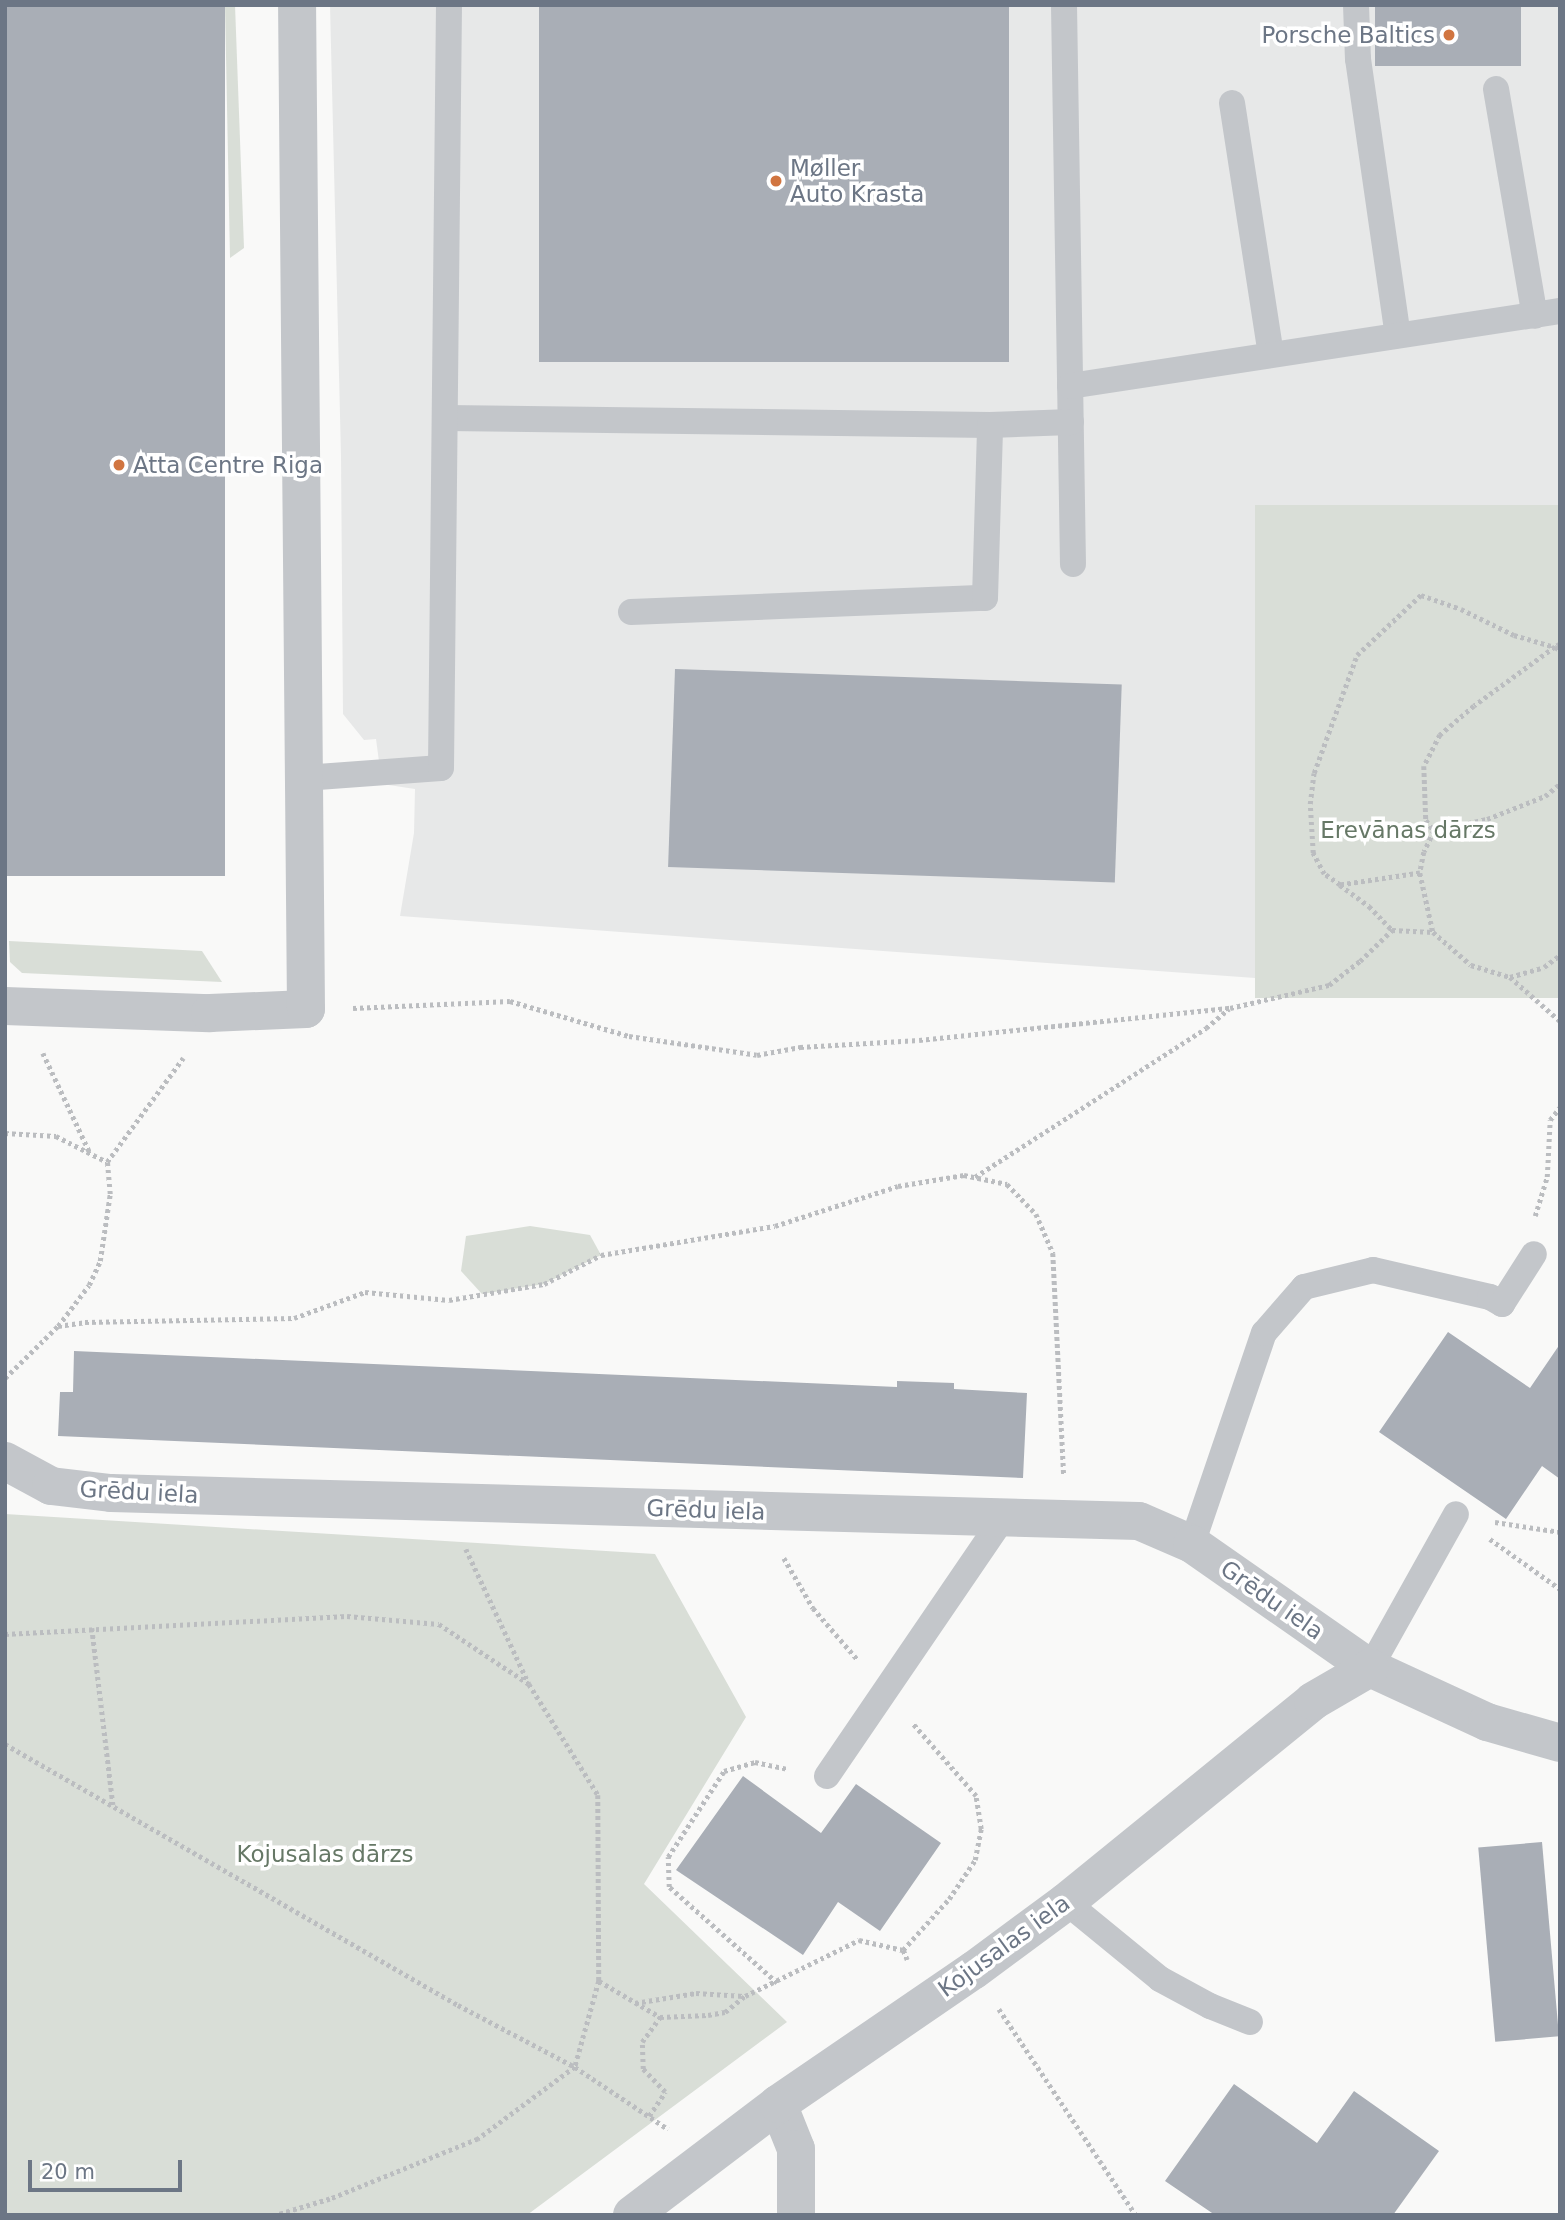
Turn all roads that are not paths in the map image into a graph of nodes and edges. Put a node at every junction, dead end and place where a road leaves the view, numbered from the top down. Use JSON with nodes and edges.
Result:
{"nodes":[{"id":1,"x":297,"y":5,"type":"edge"},
{"id":2,"x":449,"y":5,"type":"edge"},
{"id":3,"x":1064,"y":5,"type":"edge"},
{"id":4,"x":1356,"y":5,"type":"edge"},
{"id":5,"x":1496,"y":89,"type":"dead end"},
{"id":6,"x":1232,"y":103,"type":"dead end"},
{"id":7,"x":1547,"y":314,"type":"edge"},
{"id":8,"x":1398,"y":335,"type":"junction"},
{"id":9,"x":1271,"y":354,"type":"junction"},
{"id":10,"x":1070,"y":386,"type":"junction"},
{"id":11,"x":446,"y":418,"type":"junction"},
{"id":12,"x":1070,"y":422,"type":"junction"},
{"id":13,"x":990,"y":425,"type":"junction"},
{"id":14,"x":1073,"y":564,"type":"dead end"},
{"id":15,"x":631,"y":612,"type":"dead end"},
{"id":16,"x":304,"y":778,"type":"junction"},
{"id":17,"x":21,"y":1006,"type":"edge"},
{"id":18,"x":1534,"y":1254,"type":"road end"},
{"id":19,"x":5,"y":1461,"type":"edge"},
{"id":20,"x":1456,"y":1514,"type":"road end"},
{"id":21,"x":1003,"y":1518,"type":"junction"},
{"id":22,"x":1192,"y":1544,"type":"junction"},
{"id":23,"x":1370,"y":1668,"type":"junction"},
{"id":24,"x":1560,"y":1742,"type":"edge"},
{"id":25,"x":827,"y":1776,"type":"road end"},
{"id":26,"x":1066,"y":1902,"type":"junction"},
{"id":27,"x":1250,"y":2022,"type":"dead end"},
{"id":28,"x":778,"y":2104,"type":"junction"},
{"id":29,"x":632,"y":2215,"type":"edge"},
{"id":30,"x":796,"y":2215,"type":"edge"}],
"edges":[{"from":1,"to":16,"type":"street"},
{"from":2,"to":11,"type":"lane"},
{"from":3,"to":10,"type":"lane"},
{"from":4,"to":8,"type":"lane"},
{"from":5,"to":7,"type":"lane"},
{"from":6,"to":9,"type":"lane"},
{"from":7,"to":8,"type":"lane"},
{"from":8,"to":9,"type":"lane"},
{"from":9,"to":10,"type":"lane"},
{"from":10,"to":12,"type":"lane"},
{"from":11,"to":13,"type":"lane"},
{"from":11,"to":16,"type":"lane"},
{"from":12,"to":13,"type":"lane"},
{"from":12,"to":14,"type":"lane"},
{"from":13,"to":15,"type":"lane"},
{"from":16,"to":17,"type":"street"},
{"from":18,"to":22,"type":"lane"},
{"from":19,"to":21,"type":"street","name":"Grēdu iela"},
{"from":20,"to":23,"type":"lane"},
{"from":21,"to":22,"type":"street","name":"Grēdu iela"},
{"from":21,"to":25,"type":"lane"},
{"from":22,"to":23,"type":"street","name":"Grēdu iela"},
{"from":23,"to":24,"type":"street","name":"Grēdu iela"},
{"from":23,"to":26,"type":"street","name":"Kojusalas iela"},
{"from":26,"to":27,"type":"lane"},
{"from":26,"to":28,"type":"street","name":"Kojusalas iela"},
{"from":28,"to":29,"type":"street","name":"Kojusalas iela"},
{"from":28,"to":30,"type":"street"}]}
